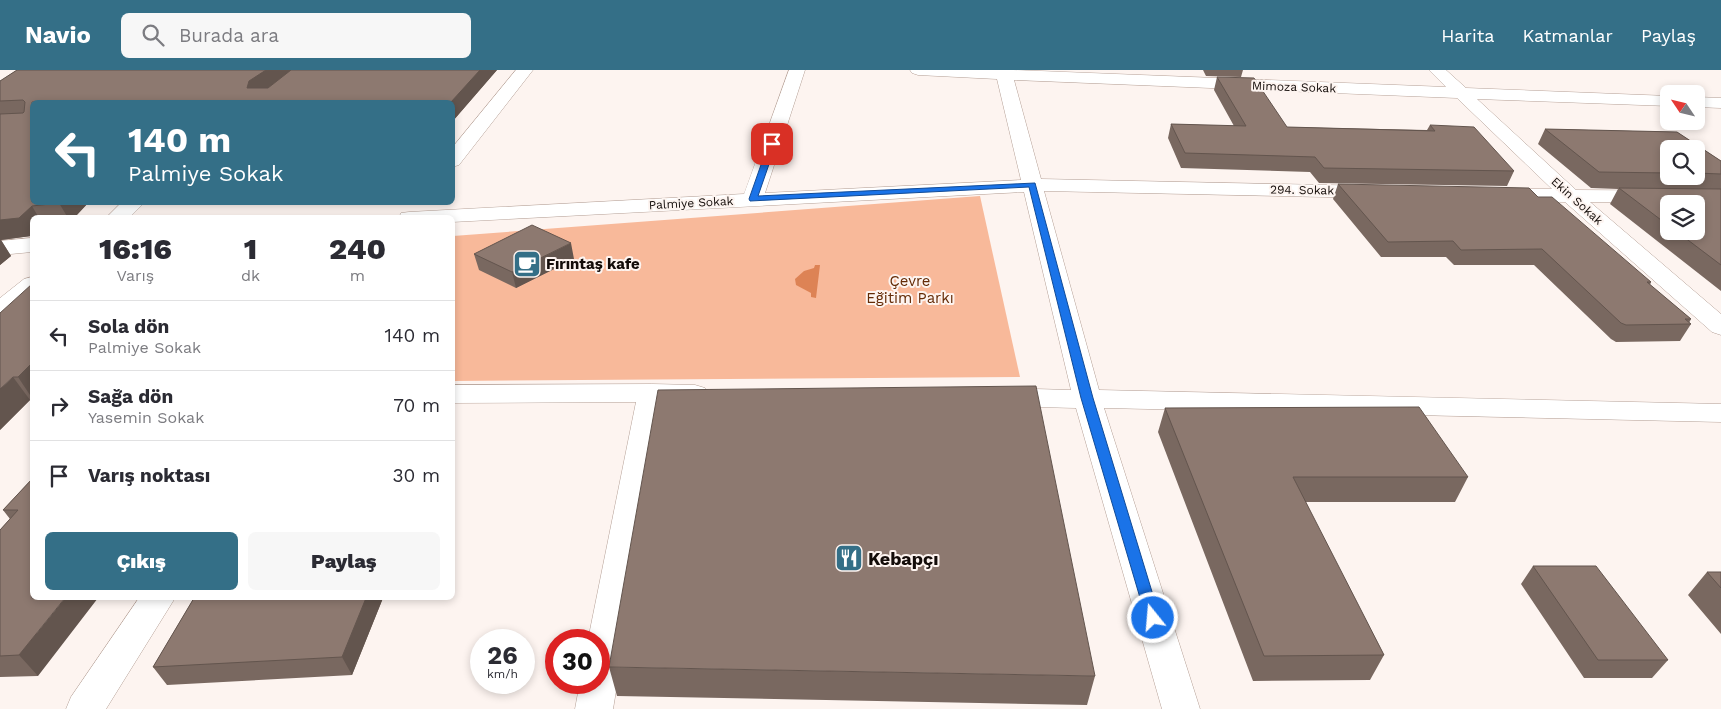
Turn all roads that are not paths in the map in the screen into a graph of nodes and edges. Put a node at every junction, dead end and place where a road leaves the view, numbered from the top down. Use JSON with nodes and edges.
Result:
{"nodes":[{"id":1,"x":525,"y":70,"type":"edge"},
{"id":2,"x":797,"y":70,"type":"edge"},
{"id":3,"x":918,"y":70,"type":"edge"},
{"id":4,"x":1437,"y":70,"type":"edge"},
{"id":5,"x":1005,"y":73,"type":"edge"},
{"id":6,"x":1194,"y":76,"type":"edge"},
{"id":7,"x":1463,"y":94,"type":"junction"},
{"id":8,"x":1660,"y":101,"type":"edge"},
{"id":9,"x":1705,"y":102,"type":"edge"},
{"id":10,"x":1721,"y":103,"type":"edge"},
{"id":11,"x":455,"y":158,"type":"edge"},
{"id":12,"x":1032,"y":184,"type":"junction"},
{"id":13,"x":1392,"y":192,"type":"edge"},
{"id":14,"x":1481,"y":194,"type":"edge"},
{"id":15,"x":1571,"y":196,"type":"junction"},
{"id":16,"x":1721,"y":198,"type":"edge"},
{"id":17,"x":753,"y":199,"type":"junction"},
{"id":18,"x":131,"y":205,"type":"edge"},
{"id":19,"x":120,"y":215,"type":"edge"},
{"id":20,"x":455,"y":215,"type":"edge"},
{"id":21,"x":30,"y":245,"type":"edge"},
{"id":22,"x":0,"y":248,"type":"edge"},
{"id":23,"x":30,"y":286,"type":"edge"},
{"id":24,"x":0,"y":310,"type":"edge"},
{"id":25,"x":1721,"y":327,"type":"edge"},
{"id":26,"x":652,"y":393,"type":"junction"},
{"id":27,"x":455,"y":394,"type":"edge"},
{"id":28,"x":722,"y":394,"type":"edge"},
{"id":29,"x":971,"y":397,"type":"edge"},
{"id":30,"x":1087,"y":398,"type":"junction"},
{"id":31,"x":1721,"y":413,"type":"edge"},
{"id":32,"x":157,"y":600,"type":"edge"},
{"id":33,"x":609,"y":629,"type":"edge"},
{"id":34,"x":597,"y":694,"type":"edge"},
{"id":35,"x":85,"y":709,"type":"edge"},
{"id":36,"x":594,"y":709,"type":"edge"},
{"id":37,"x":1181,"y":709,"type":"edge"}],
"edges":[{"from":1,"to":11,"type":"street"},
{"from":2,"to":17,"type":"street"},
{"from":3,"to":5,"type":"street","name":"Mimoza Sokak"},
{"from":4,"to":7,"type":"street","name":"Ekin Sokak"},
{"from":5,"to":6,"type":"street","name":"Mimoza Sokak"},
{"from":5,"to":12,"type":"street"},
{"from":6,"to":7,"type":"street","name":"Mimoza Sokak"},
{"from":7,"to":8,"type":"street","name":"Mimoza Sokak"},
{"from":7,"to":15,"type":"street","name":"Ekin Sokak"},
{"from":9,"to":10,"type":"street"},
{"from":12,"to":13,"type":"street","name":"294. Sokak"},
{"from":12,"to":17,"type":"street","name":"Palmiye Sokak"},
{"from":12,"to":30,"type":"street"},
{"from":14,"to":15,"type":"street"},
{"from":15,"to":16,"type":"street"},
{"from":15,"to":25,"type":"street","name":"Ekin Sokak"},
{"from":17,"to":20,"type":"street","name":"Palmiye Sokak"},
{"from":18,"to":19,"type":"street"},
{"from":21,"to":22,"type":"street"},
{"from":23,"to":24,"type":"street"},
{"from":26,"to":27,"type":"street"},
{"from":26,"to":28,"type":"street"},
{"from":26,"to":33,"type":"street"},
{"from":29,"to":30,"type":"street"},
{"from":30,"to":31,"type":"street"},
{"from":30,"to":37,"type":"street"},
{"from":32,"to":35,"type":"street"},
{"from":34,"to":36,"type":"street"}]}
